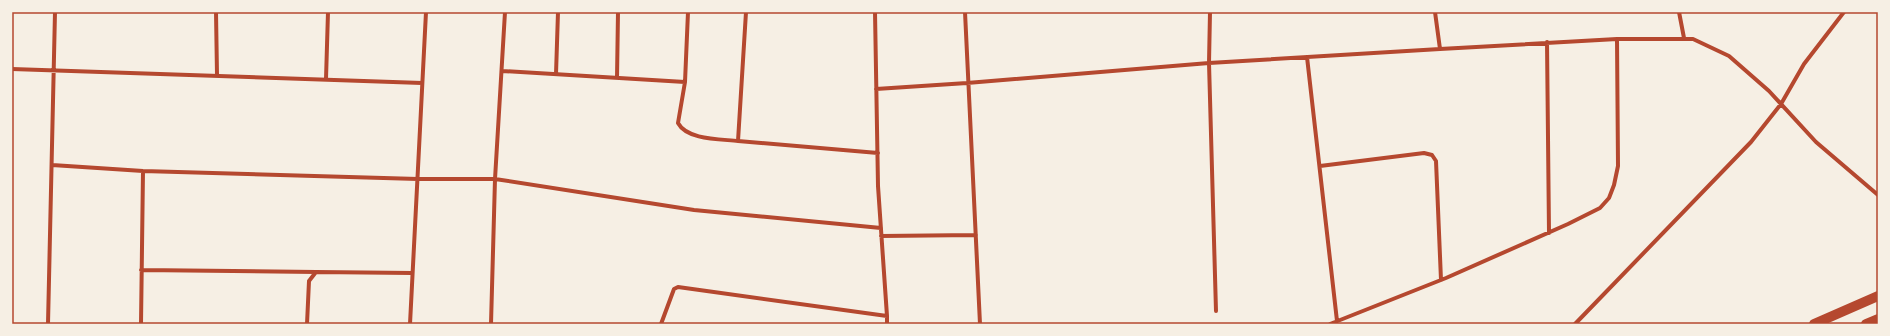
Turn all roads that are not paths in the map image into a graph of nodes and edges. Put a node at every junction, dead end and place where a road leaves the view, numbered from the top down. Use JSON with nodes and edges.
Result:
{"nodes":[{"id":1,"x":55,"y":12,"type":"edge"},
{"id":2,"x":216,"y":12,"type":"edge"},
{"id":3,"x":328,"y":12,"type":"edge"},
{"id":4,"x":426,"y":12,"type":"edge"},
{"id":5,"x":505,"y":12,"type":"edge"},
{"id":6,"x":558,"y":12,"type":"edge"},
{"id":7,"x":618,"y":12,"type":"edge"},
{"id":8,"x":688,"y":12,"type":"edge"},
{"id":9,"x":746,"y":12,"type":"edge"},
{"id":10,"x":875,"y":12,"type":"edge"},
{"id":11,"x":965,"y":12,"type":"edge"},
{"id":12,"x":1210,"y":12,"type":"edge"},
{"id":13,"x":1435,"y":12,"type":"edge"},
{"id":14,"x":1679,"y":12,"type":"edge"},
{"id":15,"x":1844,"y":12,"type":"edge"},
{"id":16,"x":1684,"y":38,"type":"junction"},
{"id":17,"x":1617,"y":39,"type":"junction"},
{"id":18,"x":1547,"y":42,"type":"junction"},
{"id":19,"x":1440,"y":49,"type":"junction"},
{"id":20,"x":1307,"y":57,"type":"junction"},
{"id":21,"x":1209,"y":63,"type":"junction"},
{"id":22,"x":12,"y":69,"type":"edge"},
{"id":23,"x":55,"y":71,"type":"junction"},
{"id":24,"x":502,"y":71,"type":"junction"},
{"id":25,"x":556,"y":74,"type":"junction"},
{"id":26,"x":217,"y":75,"type":"junction"},
{"id":27,"x":617,"y":78,"type":"junction"},
{"id":28,"x":326,"y":79,"type":"junction"},
{"id":29,"x":685,"y":82,"type":"junction"},
{"id":30,"x":422,"y":83,"type":"junction"},
{"id":31,"x":968,"y":83,"type":"junction"},
{"id":32,"x":876,"y":89,"type":"junction"},
{"id":33,"x":1781,"y":104,"type":"junction"},
{"id":34,"x":738,"y":141,"type":"junction"},
{"id":35,"x":878,"y":153,"type":"junction"},
{"id":36,"x":52,"y":165,"type":"junction"},
{"id":37,"x":1320,"y":166,"type":"junction"},
{"id":38,"x":143,"y":171,"type":"junction"},
{"id":39,"x":418,"y":179,"type":"junction"},
{"id":40,"x":495,"y":179,"type":"junction"},
{"id":41,"x":1878,"y":195,"type":"edge"},
{"id":42,"x":881,"y":228,"type":"junction"},
{"id":43,"x":1549,"y":232,"type":"junction"},
{"id":44,"x":882,"y":236,"type":"junction"},
{"id":45,"x":976,"y":236,"type":"junction"},
{"id":46,"x":141,"y":270,"type":"junction"},
{"id":47,"x":316,"y":272,"type":"junction"},
{"id":48,"x":412,"y":273,"type":"junction"},
{"id":49,"x":1441,"y":280,"type":"junction"},
{"id":50,"x":1878,"y":296,"type":"edge"},
{"id":51,"x":1216,"y":311,"type":"dead end"},
{"id":52,"x":887,"y":316,"type":"junction"},
{"id":53,"x":1878,"y":318,"type":"edge"},
{"id":54,"x":1337,"y":321,"type":"junction"},
{"id":55,"x":48,"y":324,"type":"edge"},
{"id":56,"x":141,"y":324,"type":"edge"},
{"id":57,"x":307,"y":324,"type":"edge"},
{"id":58,"x":410,"y":324,"type":"edge"},
{"id":59,"x":491,"y":324,"type":"edge"},
{"id":60,"x":662,"y":324,"type":"edge"},
{"id":61,"x":887,"y":324,"type":"edge"},
{"id":62,"x":980,"y":324,"type":"edge"},
{"id":63,"x":1330,"y":324,"type":"edge"},
{"id":64,"x":1575,"y":324,"type":"edge"},
{"id":65,"x":1814,"y":324,"type":"edge"},
{"id":66,"x":1866,"y":324,"type":"edge"}],
"edges":[{"from":1,"to":23,"type":"street"},
{"from":2,"to":26,"type":"street"},
{"from":3,"to":28,"type":"street"},
{"from":4,"to":30,"type":"street"},
{"from":5,"to":24,"type":"street"},
{"from":6,"to":25,"type":"street"},
{"from":7,"to":27,"type":"street"},
{"from":8,"to":29,"type":"street"},
{"from":9,"to":34,"type":"street"},
{"from":10,"to":32,"type":"street"},
{"from":11,"to":31,"type":"street"},
{"from":12,"to":21,"type":"street"},
{"from":13,"to":19,"type":"street"},
{"from":14,"to":16,"type":"street"},
{"from":15,"to":33,"type":"street"},
{"from":16,"to":17,"type":"street"},
{"from":16,"to":33,"type":"street"},
{"from":17,"to":18,"type":"street"},
{"from":17,"to":43,"type":"street"},
{"from":18,"to":19,"type":"street"},
{"from":18,"to":43,"type":"street"},
{"from":19,"to":20,"type":"street"},
{"from":20,"to":21,"type":"street"},
{"from":20,"to":37,"type":"street"},
{"from":21,"to":31,"type":"street"},
{"from":21,"to":51,"type":"street"},
{"from":22,"to":23,"type":"street"},
{"from":23,"to":26,"type":"street"},
{"from":23,"to":36,"type":"street"},
{"from":24,"to":25,"type":"street"},
{"from":24,"to":40,"type":"street"},
{"from":25,"to":27,"type":"street"},
{"from":26,"to":28,"type":"street"},
{"from":27,"to":29,"type":"street"},
{"from":28,"to":30,"type":"street"},
{"from":29,"to":34,"type":"street"},
{"from":30,"to":39,"type":"street"},
{"from":31,"to":32,"type":"street"},
{"from":31,"to":45,"type":"street"},
{"from":32,"to":35,"type":"street"},
{"from":33,"to":41,"type":"street"},
{"from":33,"to":64,"type":"street"},
{"from":34,"to":35,"type":"street"},
{"from":35,"to":42,"type":"street"},
{"from":36,"to":38,"type":"street"},
{"from":36,"to":55,"type":"street"},
{"from":37,"to":49,"type":"street"},
{"from":37,"to":54,"type":"street"},
{"from":38,"to":39,"type":"street"},
{"from":38,"to":46,"type":"street"},
{"from":39,"to":40,"type":"street"},
{"from":39,"to":48,"type":"street"},
{"from":40,"to":42,"type":"street"},
{"from":40,"to":59,"type":"street"},
{"from":42,"to":44,"type":"street"},
{"from":43,"to":49,"type":"street"},
{"from":44,"to":45,"type":"street"},
{"from":44,"to":52,"type":"street"},
{"from":45,"to":62,"type":"street"},
{"from":46,"to":47,"type":"street"},
{"from":46,"to":56,"type":"street"},
{"from":47,"to":48,"type":"street"},
{"from":47,"to":57,"type":"street"},
{"from":48,"to":58,"type":"street"},
{"from":49,"to":54,"type":"street"},
{"from":50,"to":65,"type":"main road"},
{"from":52,"to":60,"type":"street"},
{"from":52,"to":61,"type":"street"},
{"from":53,"to":66,"type":"main road"},
{"from":54,"to":63,"type":"street"}]}
